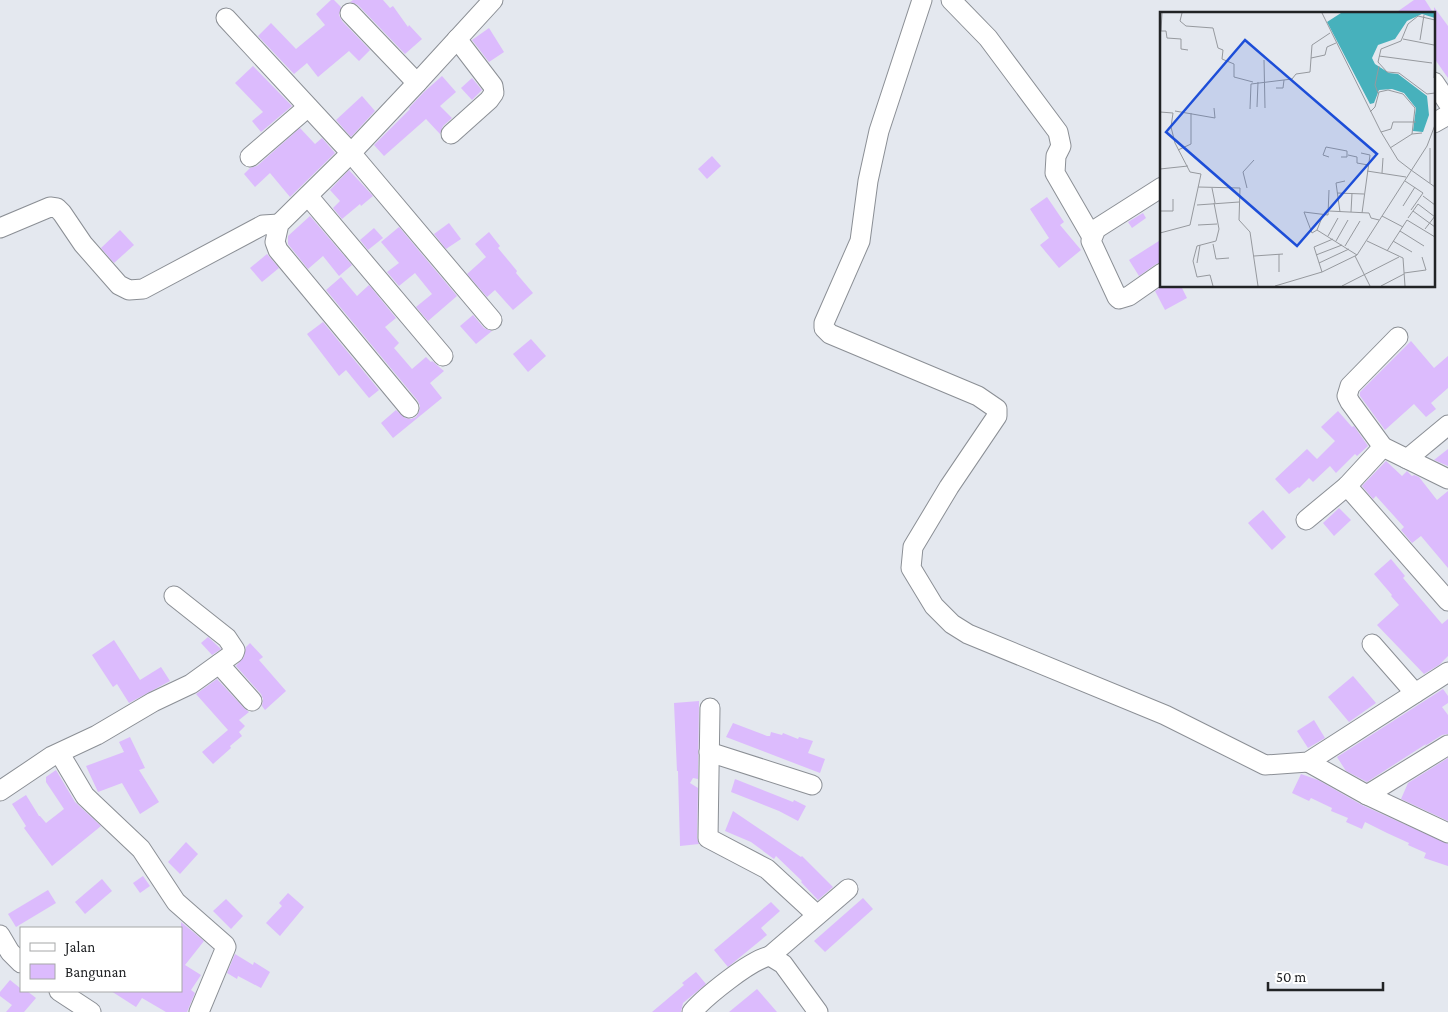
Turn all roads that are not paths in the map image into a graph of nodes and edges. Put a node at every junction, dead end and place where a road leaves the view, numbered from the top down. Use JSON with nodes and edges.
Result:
{"nodes":[{"id":1,"x":493,"y":0,"type":"edge"},
{"id":2,"x":922,"y":0,"type":"edge"},
{"id":3,"x":951,"y":0,"type":"edge"},
{"id":4,"x":350,"y":13,"type":"dead end"},
{"id":5,"x":226,"y":18,"type":"dead end"},
{"id":6,"x":457,"y":39,"type":"junction"},
{"id":7,"x":417,"y":83,"type":"junction"},
{"id":8,"x":1436,"y":85,"type":"edge"},
{"id":9,"x":1448,"y":103,"type":"edge"},
{"id":10,"x":308,"y":107,"type":"junction"},
{"id":11,"x":1448,"y":114,"type":"edge"},
{"id":12,"x":1436,"y":122,"type":"edge"},
{"id":13,"x":451,"y":134,"type":"dead end"},
{"id":14,"x":351,"y":153,"type":"junction"},
{"id":15,"x":250,"y":157,"type":"dead end"},
{"id":16,"x":1160,"y":188,"type":"edge"},
{"id":17,"x":308,"y":196,"type":"junction"},
{"id":18,"x":279,"y":224,"type":"junction"},
{"id":19,"x":0,"y":228,"type":"edge"},
{"id":20,"x":1092,"y":237,"type":"junction"},
{"id":21,"x":1160,"y":274,"type":"edge"},
{"id":22,"x":492,"y":320,"type":"dead end"},
{"id":23,"x":1398,"y":337,"type":"dead end"},
{"id":24,"x":443,"y":356,"type":"dead end"},
{"id":25,"x":409,"y":408,"type":"dead end"},
{"id":26,"x":1448,"y":425,"type":"edge"},
{"id":27,"x":1383,"y":447,"type":"junction"},
{"id":28,"x":1408,"y":459,"type":"junction"},
{"id":29,"x":1448,"y":478,"type":"edge"},
{"id":30,"x":1347,"y":486,"type":"junction"},
{"id":31,"x":1306,"y":520,"type":"dead end"},
{"id":32,"x":174,"y":596,"type":"dead end"},
{"id":33,"x":1448,"y":601,"type":"edge"},
{"id":34,"x":1372,"y":644,"type":"dead end"},
{"id":35,"x":219,"y":664,"type":"junction"},
{"id":36,"x":1446,"y":678,"type":"edge"},
{"id":37,"x":1416,"y":694,"type":"junction"},
{"id":38,"x":252,"y":701,"type":"dead end"},
{"id":39,"x":710,"y":708,"type":"dead end"},
{"id":40,"x":1448,"y":745,"type":"edge"},
{"id":41,"x":709,"y":752,"type":"junction"},
{"id":42,"x":60,"y":754,"type":"junction"},
{"id":43,"x":1308,"y":762,"type":"junction"},
{"id":44,"x":812,"y":785,"type":"dead end"},
{"id":45,"x":0,"y":791,"type":"edge"},
{"id":46,"x":1367,"y":795,"type":"junction"},
{"id":47,"x":1448,"y":833,"type":"edge"},
{"id":48,"x":848,"y":889,"type":"dead end"},
{"id":49,"x":817,"y":916,"type":"junction"},
{"id":50,"x":0,"y":935,"type":"edge"},
{"id":51,"x":770,"y":956,"type":"junction"},
{"id":52,"x":20,"y":962,"type":"edge"},
{"id":53,"x":60,"y":992,"type":"edge"},
{"id":54,"x":91,"y":1012,"type":"edge"},
{"id":55,"x":199,"y":1012,"type":"edge"},
{"id":56,"x":692,"y":1012,"type":"edge"},
{"id":57,"x":818,"y":1012,"type":"edge"}],
"edges":[{"from":1,"to":6,"type":"street"},
{"from":2,"to":43,"type":"street"},
{"from":3,"to":20,"type":"street"},
{"from":4,"to":7,"type":"street"},
{"from":5,"to":10,"type":"street"},
{"from":6,"to":7,"type":"street"},
{"from":6,"to":13,"type":"street"},
{"from":7,"to":14,"type":"street"},
{"from":8,"to":9,"type":"street"},
{"from":10,"to":14,"type":"street"},
{"from":10,"to":15,"type":"street"},
{"from":11,"to":12,"type":"street"},
{"from":14,"to":17,"type":"street"},
{"from":14,"to":22,"type":"street"},
{"from":16,"to":20,"type":"street"},
{"from":17,"to":18,"type":"street"},
{"from":17,"to":24,"type":"street"},
{"from":18,"to":19,"type":"street"},
{"from":18,"to":25,"type":"street"},
{"from":20,"to":21,"type":"street"},
{"from":23,"to":27,"type":"street"},
{"from":26,"to":28,"type":"street"},
{"from":27,"to":28,"type":"street"},
{"from":27,"to":30,"type":"street"},
{"from":28,"to":29,"type":"street"},
{"from":30,"to":31,"type":"street"},
{"from":30,"to":33,"type":"street"},
{"from":32,"to":35,"type":"street"},
{"from":34,"to":37,"type":"street"},
{"from":35,"to":38,"type":"street"},
{"from":35,"to":42,"type":"street"},
{"from":36,"to":37,"type":"street"},
{"from":37,"to":43,"type":"street"},
{"from":39,"to":41,"type":"street"},
{"from":40,"to":46,"type":"street"},
{"from":41,"to":44,"type":"street"},
{"from":41,"to":49,"type":"street"},
{"from":42,"to":45,"type":"street"},
{"from":42,"to":55,"type":"street"},
{"from":43,"to":46,"type":"street"},
{"from":46,"to":47,"type":"street"},
{"from":48,"to":49,"type":"street"},
{"from":49,"to":51,"type":"street"},
{"from":50,"to":52,"type":"street"},
{"from":51,"to":56,"type":"street"},
{"from":51,"to":57,"type":"street"},
{"from":53,"to":54,"type":"street"}]}
